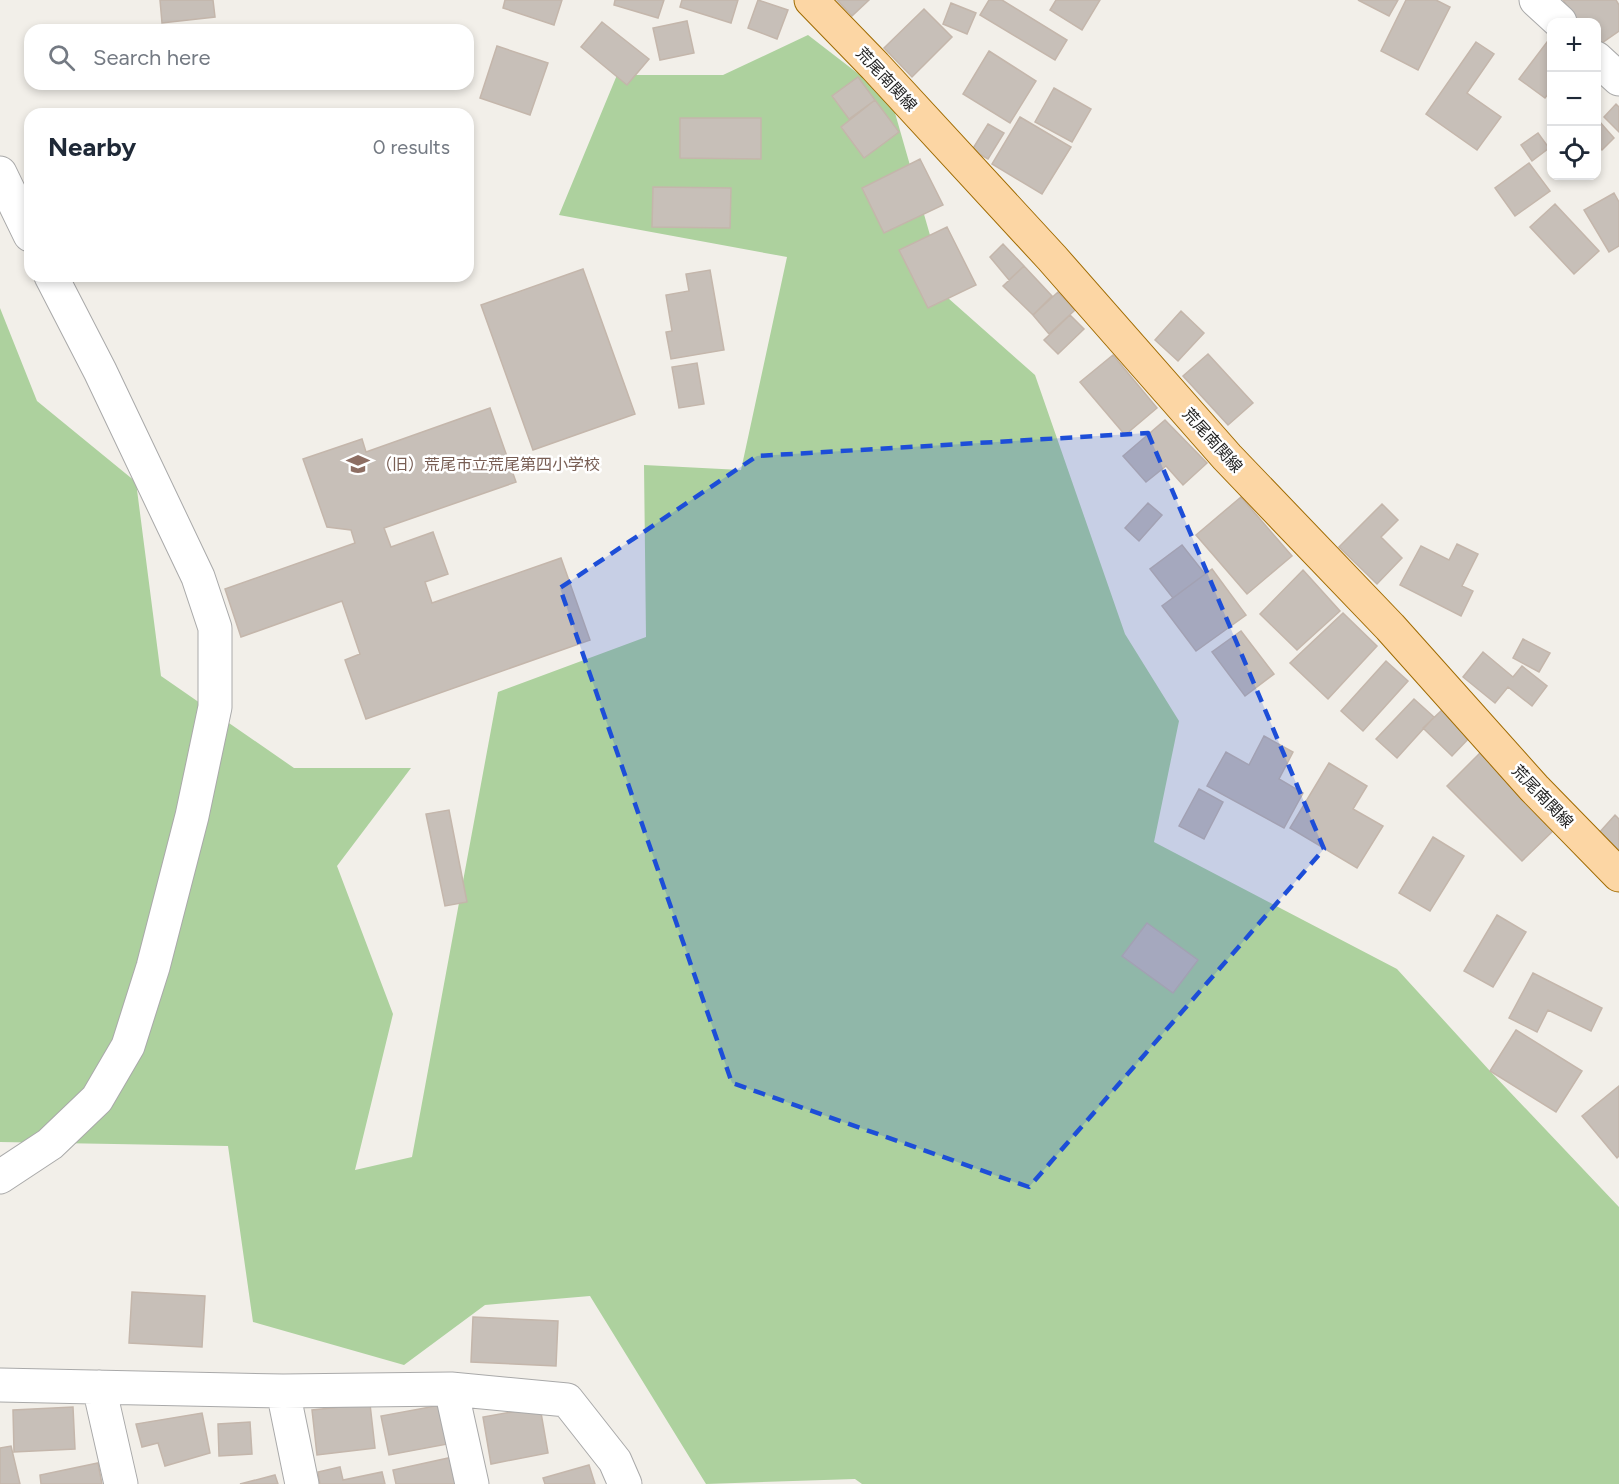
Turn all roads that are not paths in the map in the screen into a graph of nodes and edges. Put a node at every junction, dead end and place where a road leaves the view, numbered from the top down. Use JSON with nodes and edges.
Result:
{"nodes":[{"id":1,"x":811,"y":0,"type":"edge"},
{"id":2,"x":1536,"y":0,"type":"edge"},
{"id":3,"x":1556,"y":18,"type":"edge"},
{"id":4,"x":1601,"y":63,"type":"edge"},
{"id":5,"x":1619,"y":79,"type":"edge"},
{"id":6,"x":0,"y":173,"type":"edge"},
{"id":7,"x":24,"y":223,"type":"edge"},
{"id":8,"x":54,"y":282,"type":"edge"},
{"id":9,"x":1619,"y":875,"type":"edge"},
{"id":10,"x":0,"y":1177,"type":"edge"},
{"id":11,"x":0,"y":1385,"type":"edge"},
{"id":12,"x":99,"y":1387,"type":"junction"},
{"id":13,"x":451,"y":1389,"type":"junction"},
{"id":14,"x":283,"y":1391,"type":"junction"},
{"id":15,"x":121,"y":1484,"type":"edge"},
{"id":16,"x":302,"y":1484,"type":"edge"},
{"id":17,"x":472,"y":1484,"type":"edge"},
{"id":18,"x":625,"y":1484,"type":"edge"}],
"edges":[{"from":1,"to":9,"type":"main road","name":"荒尾南関線"},
{"from":2,"to":3,"type":"street"},
{"from":4,"to":5,"type":"street"},
{"from":6,"to":7,"type":"street"},
{"from":8,"to":10,"type":"street"},
{"from":11,"to":12,"type":"street"},
{"from":12,"to":14,"type":"street"},
{"from":12,"to":15,"type":"street"},
{"from":13,"to":14,"type":"street"},
{"from":13,"to":17,"type":"street"},
{"from":13,"to":18,"type":"street"},
{"from":14,"to":16,"type":"street"}]}
